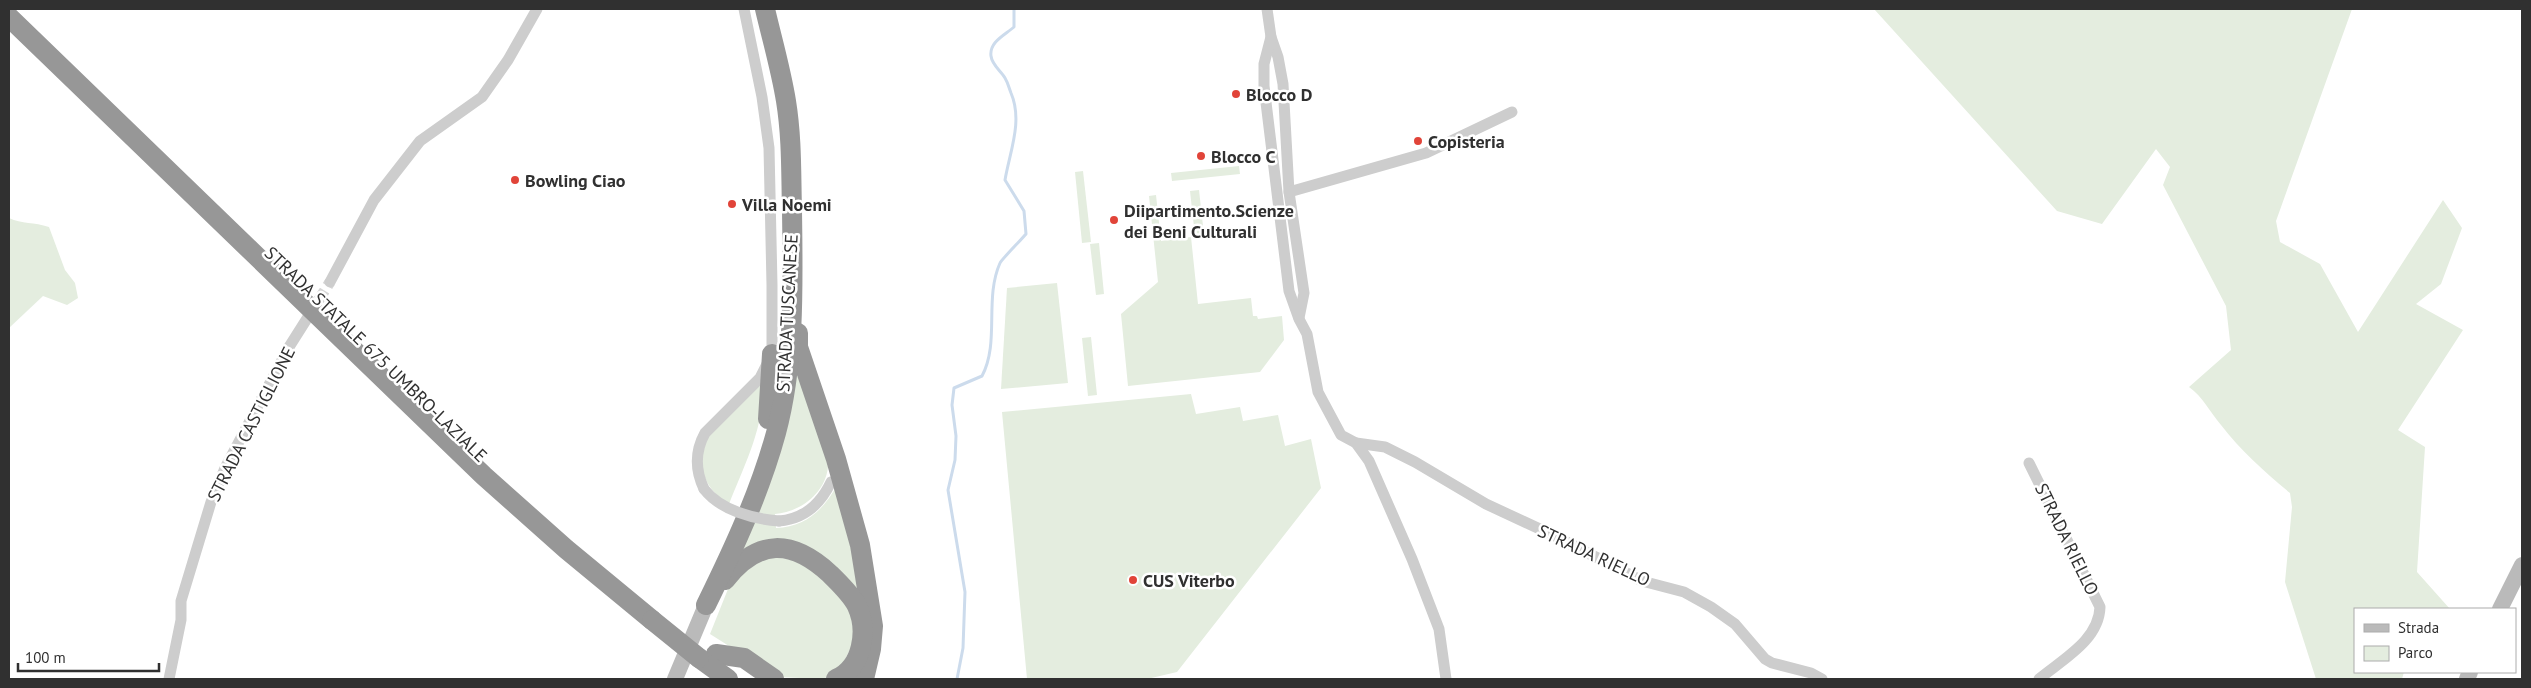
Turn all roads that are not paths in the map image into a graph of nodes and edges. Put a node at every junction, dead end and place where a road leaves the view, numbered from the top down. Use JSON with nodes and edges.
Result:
{"nodes":[{"id":1,"x":18,"y":9,"type":"edge"},
{"id":2,"x":537,"y":9,"type":"edge"},
{"id":3,"x":744,"y":9,"type":"edge"},
{"id":4,"x":754,"y":9,"type":"edge"},
{"id":5,"x":765,"y":9,"type":"edge"},
{"id":6,"x":1268,"y":9,"type":"edge"},
{"id":7,"x":9,"y":17,"type":"edge"},
{"id":8,"x":1270,"y":36,"type":"junction"},
{"id":9,"x":1512,"y":112,"type":"dead end"},
{"id":10,"x":1289,"y":192,"type":"junction"},
{"id":11,"x":330,"y":282,"type":"tunnel mouth"},
{"id":12,"x":792,"y":291,"type":"junction"},
{"id":13,"x":308,"y":317,"type":"tunnel mouth"},
{"id":14,"x":1299,"y":319,"type":"junction"},
{"id":15,"x":772,"y":354,"type":"junction"},
{"id":16,"x":768,"y":420,"type":"junction"},
{"id":17,"x":1354,"y":442,"type":"junction"},
{"id":18,"x":836,"y":458,"type":"junction"},
{"id":19,"x":2030,"y":463,"type":"dead end"},
{"id":20,"x":831,"y":482,"type":"joint"},
{"id":21,"x":2522,"y":565,"type":"edge"},
{"id":22,"x":706,"y":604,"type":"junction"},
{"id":23,"x":2500,"y":608,"type":"edge"},
{"id":24,"x":656,"y":616,"type":"junction"},
{"id":25,"x":706,"y":652,"type":"junction"},
{"id":26,"x":169,"y":679,"type":"edge"},
{"id":27,"x":675,"y":679,"type":"edge"},
{"id":28,"x":728,"y":679,"type":"edge"},
{"id":29,"x":750,"y":679,"type":"edge"},
{"id":30,"x":774,"y":679,"type":"edge"},
{"id":31,"x":836,"y":679,"type":"edge"},
{"id":32,"x":864,"y":679,"type":"edge"},
{"id":33,"x":1446,"y":679,"type":"edge"},
{"id":34,"x":1822,"y":679,"type":"edge"},
{"id":35,"x":2039,"y":679,"type":"edge"}],
"edges":[{"from":1,"to":24,"type":"highway","name":"STRADA STATALE 675 UMBRO-LAZIALE"},
{"from":2,"to":11,"type":"street"},
{"from":3,"to":15,"type":"street","name":"STRADA TUSCANESE"},
{"from":4,"to":16,"type":"highway","name":"STRADA TUSCANESE"},
{"from":5,"to":12,"type":"highway","name":"STRADA TUSCANESE"},
{"from":6,"to":8,"type":"street"},
{"from":7,"to":24,"type":"highway","name":"STRADA STATALE 675 UMBRO-LAZIALE"},
{"from":8,"to":10,"type":"street"},
{"from":8,"to":14,"type":"street"},
{"from":9,"to":10,"type":"street"},
{"from":10,"to":14,"type":"street"},
{"from":12,"to":18,"type":"highway"},
{"from":12,"to":22,"type":"highway","name":"STRADA TUSCANESE"},
{"from":13,"to":26,"type":"street","name":"STRADA CASTIGLIONE"},
{"from":14,"to":17,"type":"street"},
{"from":15,"to":16,"type":"highway"},
{"from":15,"to":20,"type":"street","bridge":true},
{"from":16,"to":22,"type":"highway","name":"STRADA TUSCANESE"},
{"from":17,"to":33,"type":"street"},
{"from":17,"to":34,"type":"street","name":"STRADA RIELLO"},
{"from":18,"to":20,"type":"highway"},
{"from":18,"to":32,"type":"highway"},
{"from":19,"to":35,"type":"street","name":"STRADA RIELLO"},
{"from":21,"to":23,"type":"main road"},
{"from":22,"to":27,"type":"main road","name":"STRADA TUSCANESE"},
{"from":22,"to":31,"type":"highway"},
{"from":24,"to":25,"type":"highway","name":"STRADA STATALE 675 UMBRO-LAZIALE","bridge":true},
{"from":25,"to":28,"type":"highway","name":"STRADA STATALE 675 UMBRO-LAZIALE"},
{"from":25,"to":29,"type":"highway","name":"STRADA STATALE 675 UMBRO-LAZIALE"},
{"from":25,"to":30,"type":"highway"}]}
